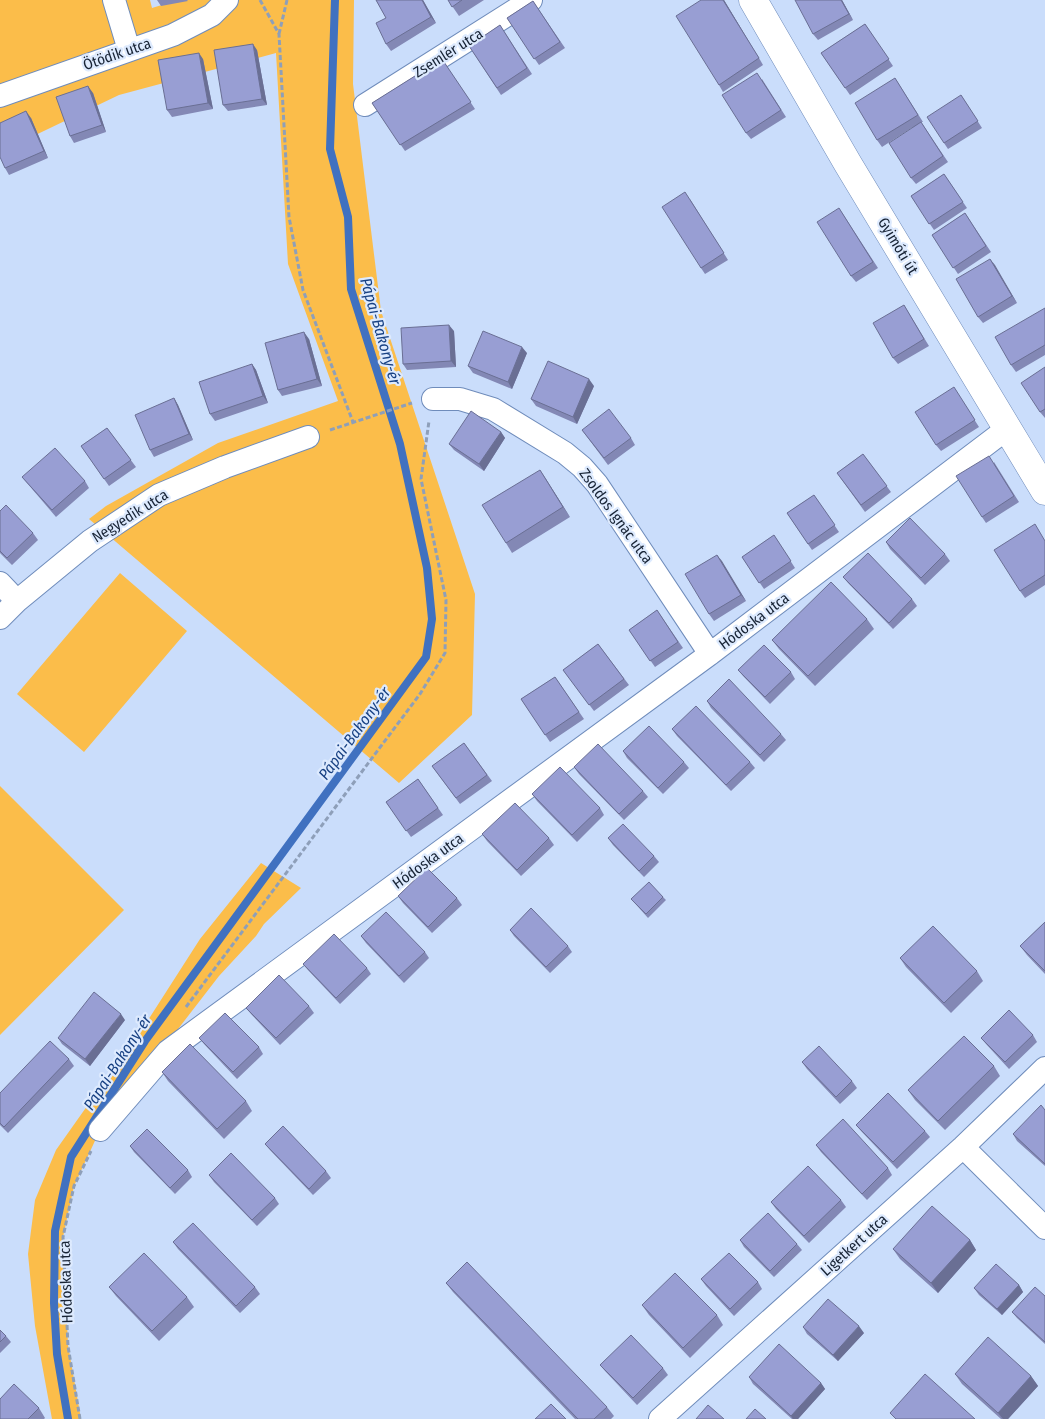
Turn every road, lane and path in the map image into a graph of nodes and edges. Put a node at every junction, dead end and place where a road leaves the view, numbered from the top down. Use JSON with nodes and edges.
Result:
{"nodes":[{"id":1,"x":114,"y":0,"type":"edge"},
{"id":2,"x":226,"y":0,"type":"edge"},
{"id":3,"x":260,"y":0,"type":"edge"},
{"id":4,"x":287,"y":0,"type":"edge"},
{"id":5,"x":531,"y":0,"type":"edge"},
{"id":6,"x":753,"y":0,"type":"edge"},
{"id":7,"x":279,"y":34,"type":"junction"},
{"id":8,"x":130,"y":50,"type":"junction"},
{"id":9,"x":0,"y":96,"type":"edge"},
{"id":10,"x":365,"y":105,"type":"dead end"},
{"id":11,"x":422,"y":401,"type":"junction"},
{"id":12,"x":1008,"y":428,"type":"junction"},
{"id":13,"x":308,"y":437,"type":"dead end"},
{"id":14,"x":1045,"y":491,"type":"edge"},
{"id":15,"x":0,"y":583,"type":"edge"},
{"id":16,"x":18,"y":601,"type":"junction"},
{"id":17,"x":0,"y":618,"type":"edge"},
{"id":18,"x":710,"y":654,"type":"junction"},
{"id":19,"x":182,"y":1013,"type":"dead end"},
{"id":20,"x":1045,"y":1068,"type":"edge"},
{"id":21,"x":100,"y":1130,"type":"joint"},
{"id":22,"x":963,"y":1147,"type":"junction"},
{"id":23,"x":1045,"y":1228,"type":"edge"},
{"id":24,"x":80,"y":1419,"type":"edge"},
{"id":25,"x":660,"y":1419,"type":"edge"}],
"edges":[{"from":1,"to":8,"type":"street"},
{"from":2,"to":8,"type":"street","name":"Ötödik utca"},
{"from":3,"to":7,"type":"path"},
{"from":4,"to":7,"type":"path"},
{"from":5,"to":10,"type":"street","name":"Zsemlér utca"},
{"from":6,"to":12,"type":"main road","name":"Gyimóti út"},
{"from":7,"to":11,"type":"path"},
{"from":8,"to":9,"type":"street","name":"Ötödik utca"},
{"from":11,"to":18,"type":"street","name":"Zsoldos Ignác utca"},
{"from":11,"to":19,"type":"path"},
{"from":12,"to":14,"type":"main road","name":"Gyimóti út"},
{"from":12,"to":18,"type":"street","name":"Hódoska utca"},
{"from":13,"to":16,"type":"street","name":"Negyedik utca"},
{"from":15,"to":16,"type":"street"},
{"from":16,"to":17,"type":"street","name":"Negyedik utca"},
{"from":18,"to":21,"type":"street","name":"Hódoska utca"},
{"from":20,"to":22,"type":"street","name":"Ligetkert utca"},
{"from":21,"to":24,"type":"path","name":"Hódoska utca"},
{"from":22,"to":23,"type":"street"},
{"from":22,"to":25,"type":"street","name":"Ligetkert utca"}]}
